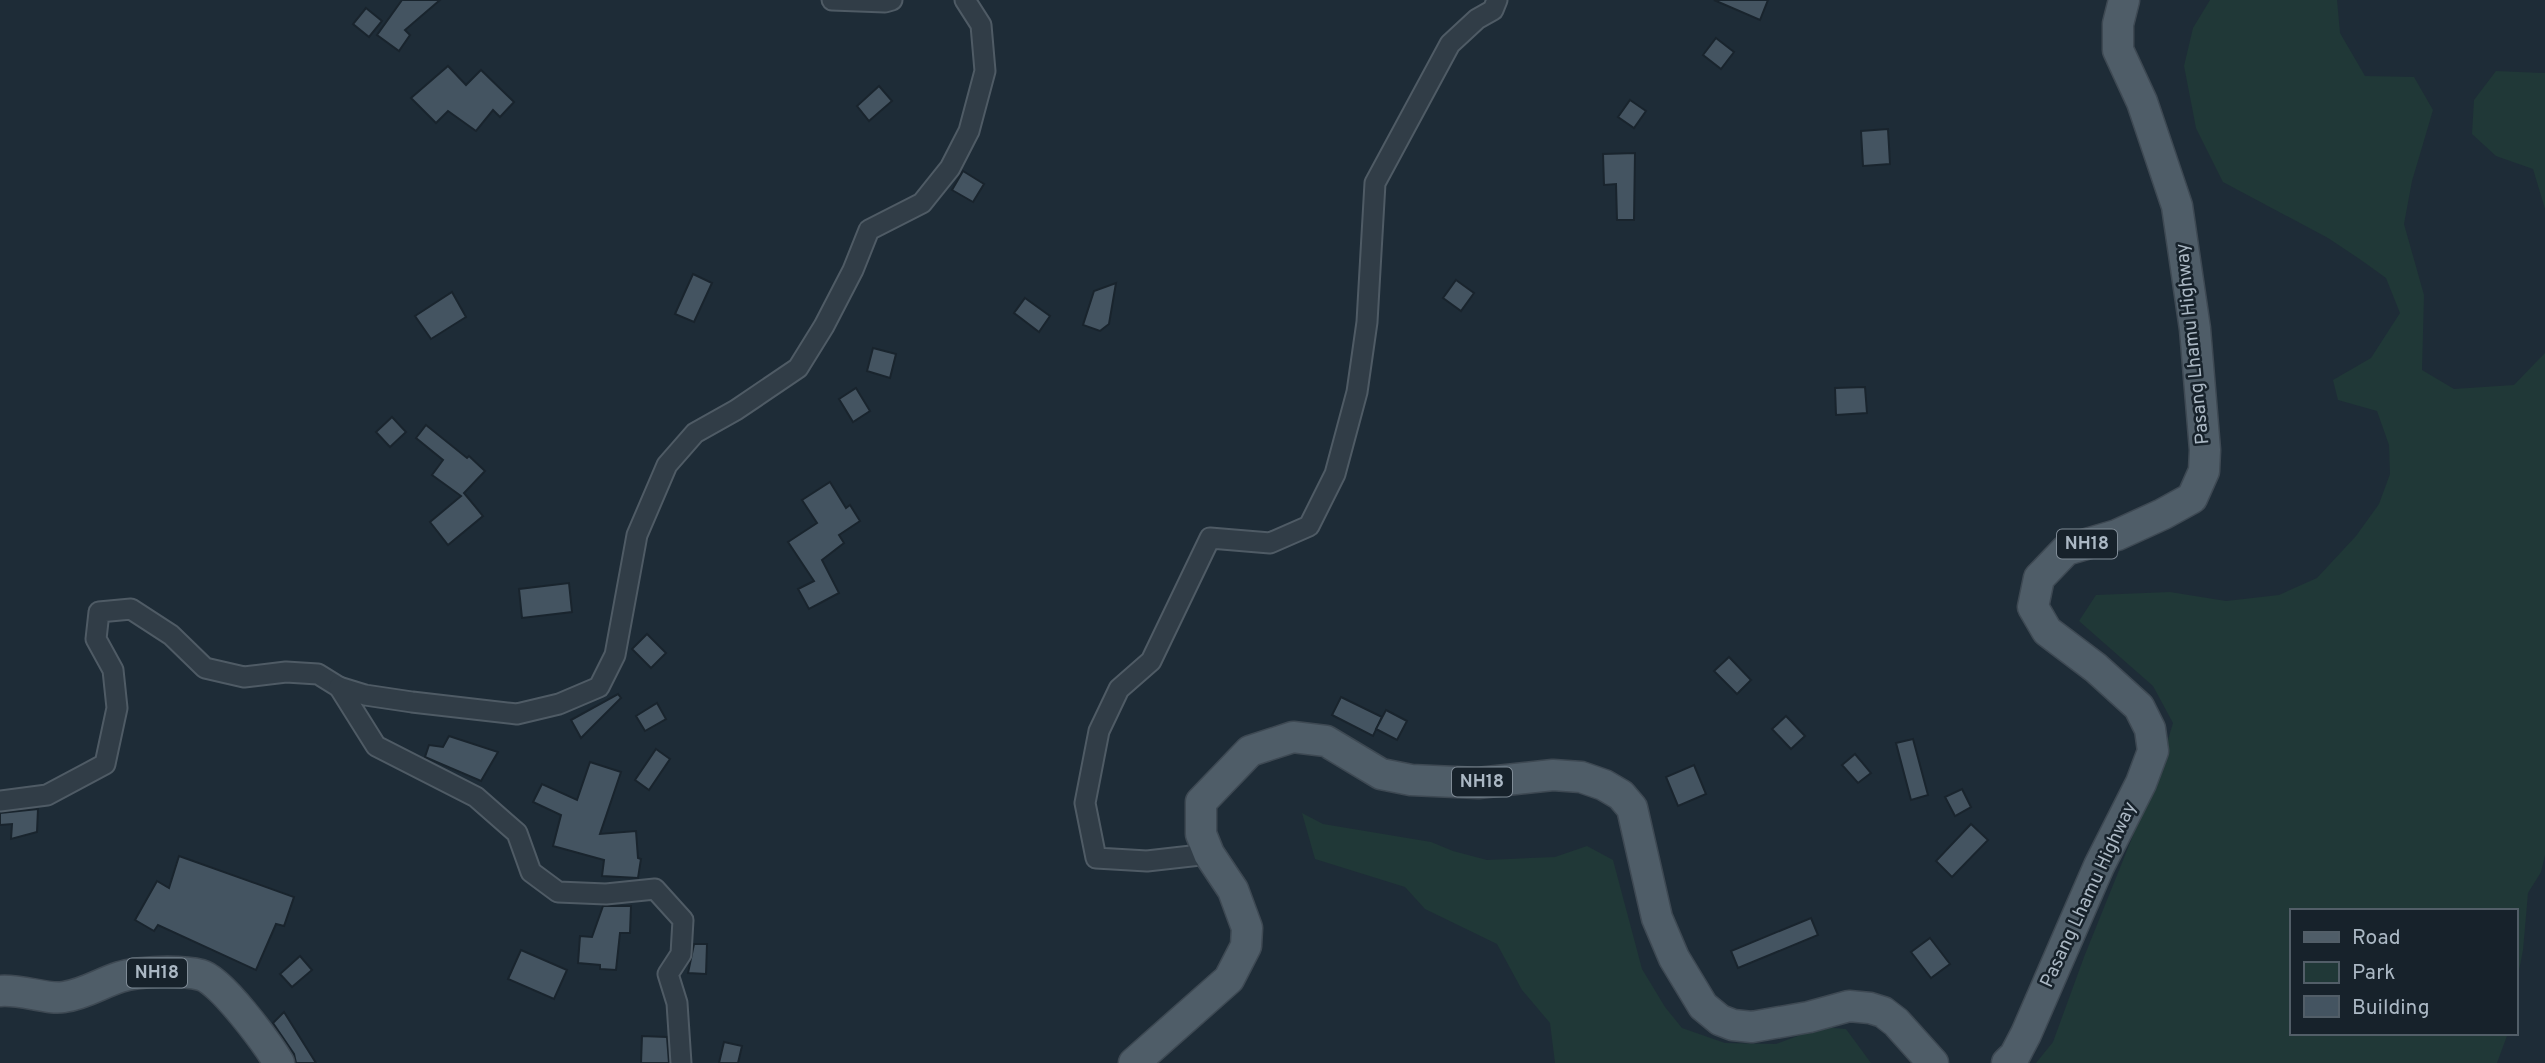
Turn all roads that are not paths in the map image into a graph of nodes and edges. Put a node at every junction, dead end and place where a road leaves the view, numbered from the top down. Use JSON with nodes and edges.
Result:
{"nodes":[{"id":1,"x":832,"y":0,"type":"edge"},
{"id":2,"x":892,"y":0,"type":"edge"},
{"id":3,"x":965,"y":0,"type":"edge"},
{"id":4,"x":1497,"y":0,"type":"edge"},
{"id":5,"x":2124,"y":0,"type":"edge"},
{"id":6,"x":339,"y":687,"type":"junction"},
{"id":7,"x":0,"y":801,"type":"edge"},
{"id":8,"x":1209,"y":854,"type":"junction"},
{"id":9,"x":0,"y":991,"type":"edge"},
{"id":10,"x":279,"y":1063,"type":"edge"},
{"id":11,"x":681,"y":1063,"type":"edge"},
{"id":12,"x":1134,"y":1063,"type":"edge"},
{"id":13,"x":1933,"y":1063,"type":"edge"},
{"id":14,"x":2007,"y":1063,"type":"edge"}],
"edges":[{"from":1,"to":2,"type":"street"},
{"from":3,"to":6,"type":"street"},
{"from":4,"to":8,"type":"street"},
{"from":5,"to":14,"type":"main road","name":"Pasang Lhamu Highway","number":"NH18"},
{"from":6,"to":7,"type":"street"},
{"from":6,"to":11,"type":"street"},
{"from":8,"to":12,"type":"main road","number":"NH18"},
{"from":8,"to":13,"type":"main road","number":"NH18"},
{"from":9,"to":10,"type":"main road","number":"NH18"}]}
